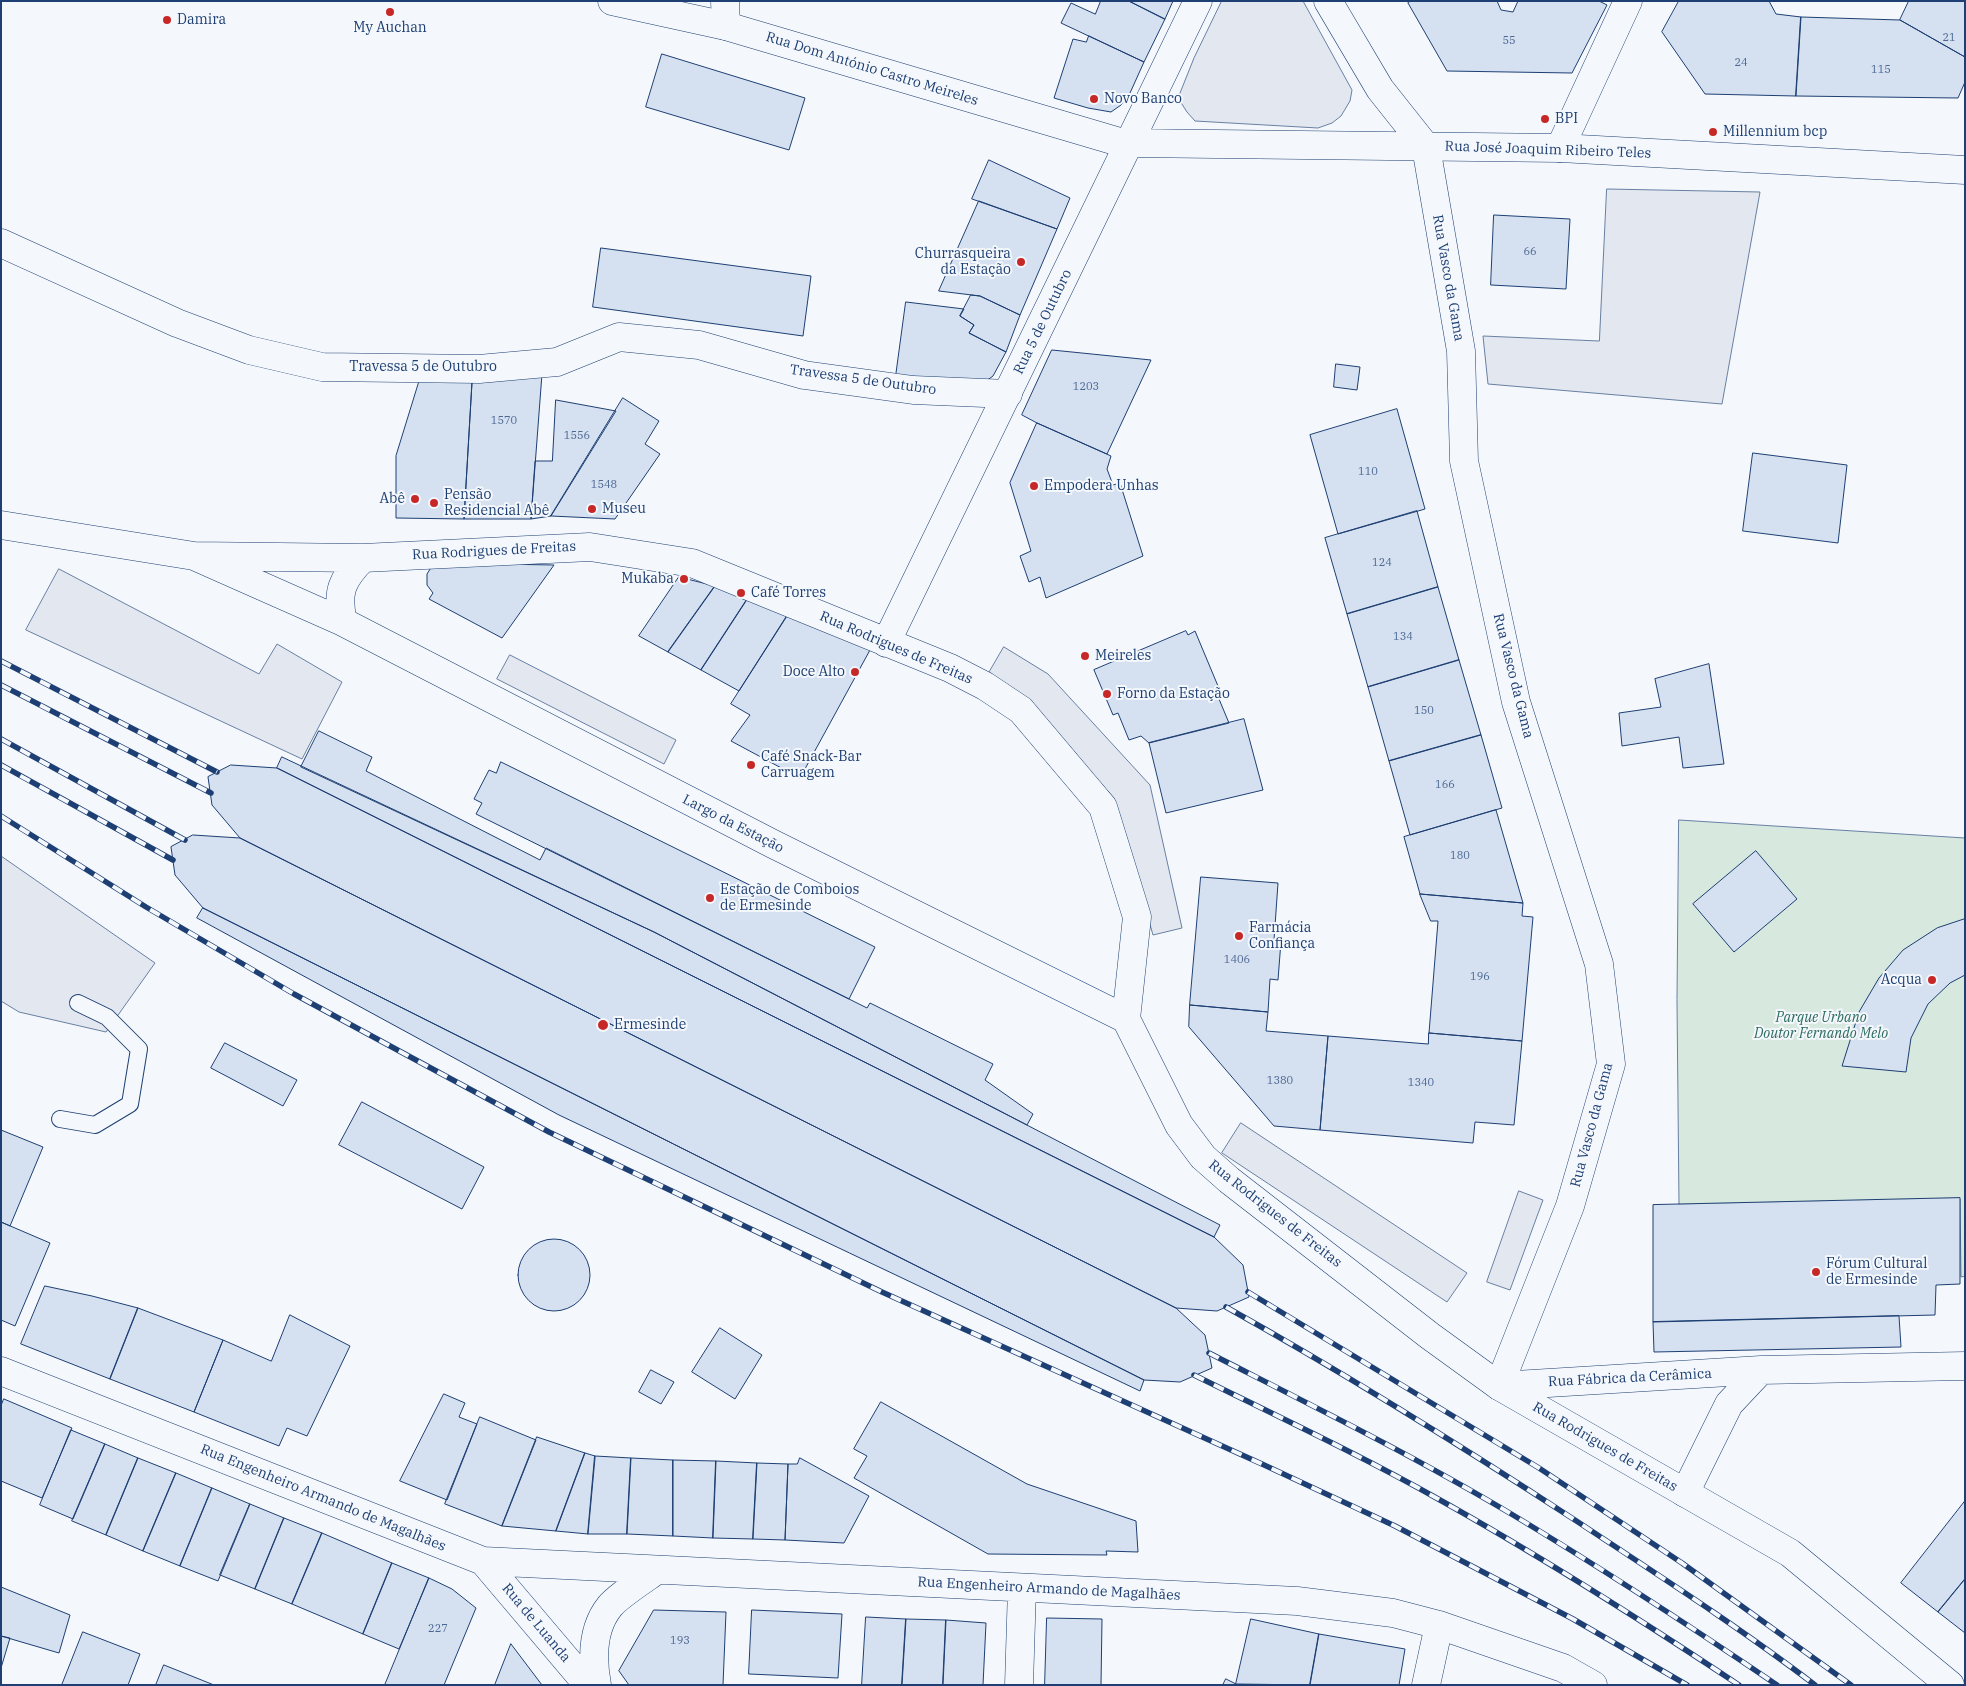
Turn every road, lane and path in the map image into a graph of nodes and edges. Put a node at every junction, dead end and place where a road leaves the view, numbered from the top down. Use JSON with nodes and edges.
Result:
{"nodes":[{"id":1,"x":612,"y":1,"type":"edge"},
{"id":2,"x":1198,"y":1,"type":"edge"},
{"id":3,"x":1328,"y":1,"type":"edge"},
{"id":4,"x":1628,"y":1,"type":"edge"},
{"id":5,"x":726,"y":13,"type":"edge"},
{"id":6,"x":1130,"y":143,"type":"junction"},
{"id":7,"x":1426,"y":147,"type":"junction"},
{"id":8,"x":1560,"y":148,"type":"junction"},
{"id":9,"x":1965,"y":170,"type":"edge"},
{"id":10,"x":1,"y":243,"type":"edge"},
{"id":11,"x":1008,"y":394,"type":"junction"},
{"id":12,"x":1,"y":525,"type":"edge"},
{"id":13,"x":194,"y":556,"type":"junction"},
{"id":14,"x":363,"y":558,"type":"junction"},
{"id":15,"x":343,"y":622,"type":"junction"},
{"id":16,"x":886,"y":643,"type":"junction"},
{"id":17,"x":78,"y":1003,"type":"dead end"},
{"id":18,"x":1126,"y":1019,"type":"junction"},
{"id":19,"x":60,"y":1119,"type":"dead end"},
{"id":20,"x":1965,"y":1366,"type":"edge"},
{"id":21,"x":1761,"y":1370,"type":"junction"},
{"id":22,"x":1,"y":1371,"type":"edge"},
{"id":23,"x":1499,"y":1386,"type":"junction"},
{"id":24,"x":1685,"y":1493,"type":"junction"},
{"id":25,"x":483,"y":1562,"type":"junction"},
{"id":26,"x":657,"y":1570,"type":"junction"},
{"id":27,"x":1022,"y":1588,"type":"junction"},
{"id":28,"x":1439,"y":1625,"type":"junction"},
{"id":29,"x":588,"y":1685,"type":"edge"},
{"id":30,"x":597,"y":1685,"type":"edge"},
{"id":31,"x":1019,"y":1685,"type":"edge"},
{"id":32,"x":1426,"y":1685,"type":"edge"},
{"id":33,"x":1593,"y":1685,"type":"edge"},
{"id":34,"x":1950,"y":1685,"type":"edge"}],
"edges":[{"from":1,"to":5,"type":"main road","name":"Rua Dom António Castro Meireles"},
{"from":2,"to":6,"type":"main road","name":"Rua 5 de Outubro"},
{"from":3,"to":7,"type":"main road","name":"Rua Vasco da Gama"},
{"from":4,"to":8,"type":"main road"},
{"from":5,"to":6,"type":"main road","name":"Rua Dom António Castro Meireles"},
{"from":6,"to":7,"type":"main road","name":"Rua José Joaquim Ribeiro Teles"},
{"from":6,"to":11,"type":"main road","name":"Rua 5 de Outubro"},
{"from":7,"to":8,"type":"main road","name":"Rua José Joaquim Ribeiro Teles"},
{"from":7,"to":23,"type":"main road","name":"Rua Vasco da Gama"},
{"from":8,"to":9,"type":"main road","name":"Rua José Joaquim Ribeiro Teles"},
{"from":10,"to":11,"type":"main road","name":"Travessa 5 de Outubro"},
{"from":11,"to":16,"type":"main road","name":"Rua 5 de Outubro"},
{"from":12,"to":13,"type":"main road","name":"Rua Rodrigues de Freitas"},
{"from":13,"to":14,"type":"main road","name":"Rua Rodrigues de Freitas"},
{"from":13,"to":15,"type":"main road","name":"Rua Rodrigues de Freitas"},
{"from":14,"to":15,"type":"main road"},
{"from":14,"to":16,"type":"main road","name":"Rua Rodrigues de Freitas"},
{"from":15,"to":18,"type":"main road","name":"Largo da Estação"},
{"from":16,"to":18,"type":"main road","name":"Rua Rodrigues de Freitas"},
{"from":17,"to":19,"type":"lane"},
{"from":18,"to":23,"type":"main road","name":"Rua Rodrigues de Freitas"},
{"from":20,"to":21,"type":"main road","name":"Rua Fábrica da Cerâmica"},
{"from":21,"to":23,"type":"main road","name":"Rua Fábrica da Cerâmica"},
{"from":21,"to":24,"type":"main road"},
{"from":22,"to":25,"type":"main road","name":"Rua Engenheiro Armando de Magalhães"},
{"from":23,"to":24,"type":"main road","name":"Rua Rodrigues de Freitas"},
{"from":24,"to":34,"type":"main road","name":"Rua Rodrigues de Freitas"},
{"from":25,"to":26,"type":"main road","name":"Rua Engenheiro Armando de Magalhães"},
{"from":25,"to":29,"type":"main road","name":"Rua de Luanda"},
{"from":26,"to":27,"type":"main road","name":"Rua Engenheiro Armando de Magalhães"},
{"from":26,"to":30,"type":"main road"},
{"from":27,"to":28,"type":"main road","name":"Rua Engenheiro Armando de Magalhães"},
{"from":27,"to":31,"type":"main road"},
{"from":28,"to":32,"type":"main road"},
{"from":28,"to":33,"type":"main road","name":"Rua Engenheiro Armando de Magalhães"}]}
